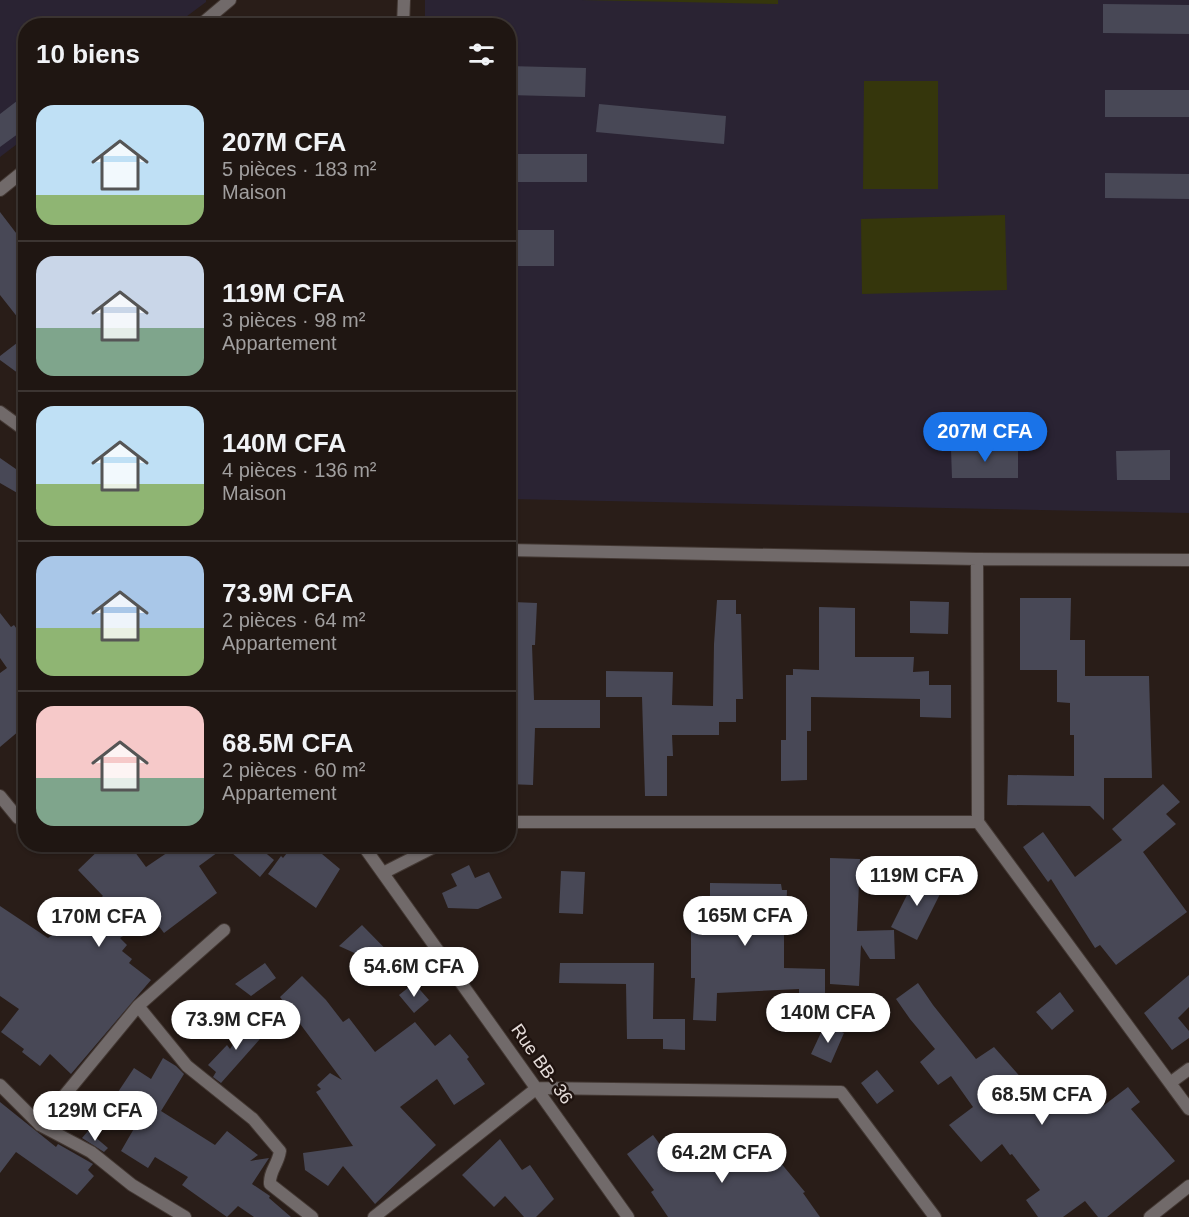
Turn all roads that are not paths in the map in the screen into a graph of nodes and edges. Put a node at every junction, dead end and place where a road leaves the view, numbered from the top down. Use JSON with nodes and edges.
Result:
{"nodes":[{"id":1,"x":230,"y":0,"type":"edge"},
{"id":2,"x":404,"y":0,"type":"edge"},
{"id":3,"x":209,"y":18,"type":"edge"},
{"id":4,"x":403,"y":18,"type":"edge"},
{"id":5,"x":18,"y":175,"type":"edge"},
{"id":6,"x":0,"y":190,"type":"edge"},
{"id":7,"x":0,"y":412,"type":"edge"},
{"id":8,"x":18,"y":425,"type":"edge"},
{"id":9,"x":516,"y":550,"type":"edge"},
{"id":10,"x":976,"y":559,"type":"junction"},
{"id":11,"x":1189,"y":560,"type":"edge"},
{"id":12,"x":0,"y":796,"type":"edge"},
{"id":13,"x":18,"y":818,"type":"edge"},
{"id":14,"x":516,"y":822,"type":"edge"},
{"id":15,"x":978,"y":822,"type":"junction"},
{"id":16,"x":368,"y":852,"type":"edge"},
{"id":17,"x":424,"y":852,"type":"edge"},
{"id":18,"x":383,"y":873,"type":"junction"},
{"id":19,"x":224,"y":930,"type":"dead end"},
{"id":20,"x":138,"y":1006,"type":"junction"},
{"id":21,"x":1189,"y":1069,"type":"edge"},
{"id":22,"x":1170,"y":1083,"type":"junction"},
{"id":23,"x":0,"y":1085,"type":"edge"},
{"id":24,"x":537,"y":1088,"type":"junction"},
{"id":25,"x":1189,"y":1109,"type":"edge"},
{"id":26,"x":40,"y":1125,"type":"junction"},
{"id":27,"x":1189,"y":1186,"type":"edge"},
{"id":28,"x":185,"y":1217,"type":"edge"},
{"id":29,"x":312,"y":1217,"type":"edge"},
{"id":30,"x":374,"y":1217,"type":"edge"},
{"id":31,"x":628,"y":1217,"type":"edge"},
{"id":32,"x":935,"y":1217,"type":"edge"},
{"id":33,"x":1150,"y":1217,"type":"edge"}],
"edges":[{"from":1,"to":3,"type":"street"},
{"from":2,"to":4,"type":"street"},
{"from":5,"to":6,"type":"street"},
{"from":7,"to":8,"type":"street"},
{"from":9,"to":10,"type":"street"},
{"from":10,"to":11,"type":"street"},
{"from":10,"to":15,"type":"street"},
{"from":12,"to":13,"type":"street"},
{"from":14,"to":15,"type":"street"},
{"from":15,"to":22,"type":"street"},
{"from":16,"to":18,"type":"street","name":"Rue BB- 36"},
{"from":17,"to":18,"type":"street"},
{"from":18,"to":24,"type":"street","name":"Rue BB- 36"},
{"from":19,"to":20,"type":"street"},
{"from":20,"to":26,"type":"street"},
{"from":20,"to":29,"type":"street"},
{"from":21,"to":22,"type":"street"},
{"from":22,"to":25,"type":"street"},
{"from":23,"to":26,"type":"street"},
{"from":24,"to":30,"type":"street"},
{"from":24,"to":31,"type":"street","name":"Rue BB- 36"},
{"from":24,"to":32,"type":"street"},
{"from":26,"to":28,"type":"street"},
{"from":27,"to":33,"type":"street"}]}
